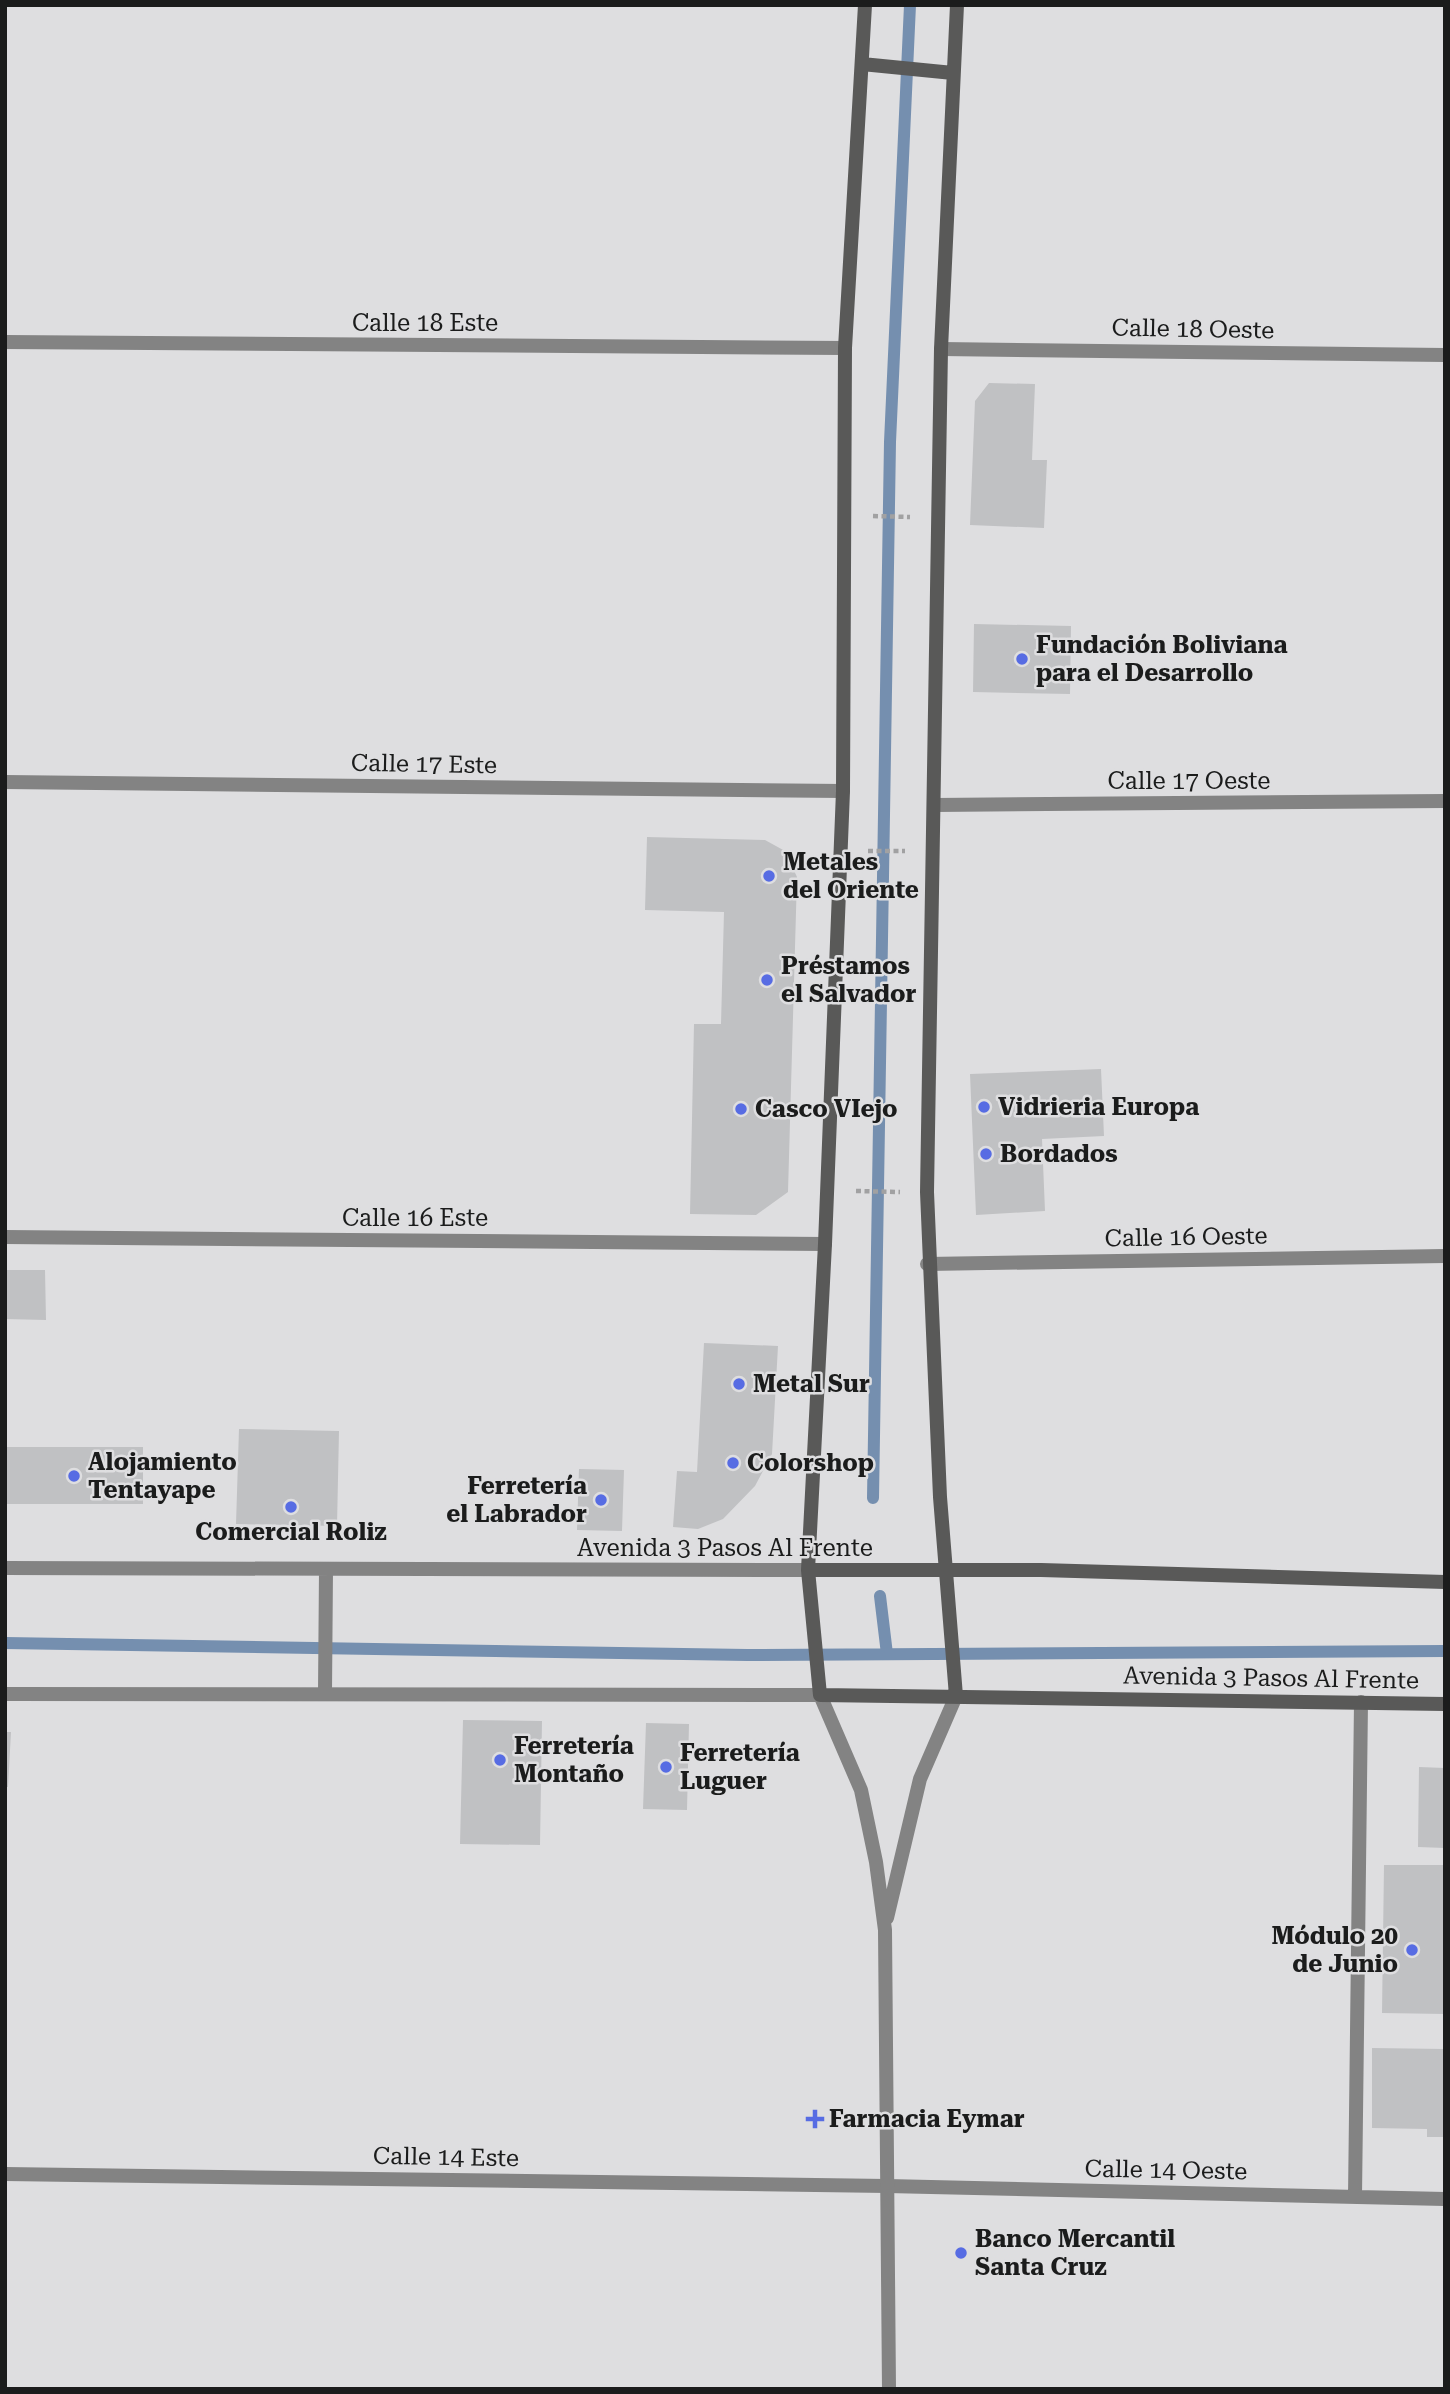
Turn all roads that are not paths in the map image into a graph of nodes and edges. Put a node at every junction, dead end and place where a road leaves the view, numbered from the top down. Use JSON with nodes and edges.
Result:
{"nodes":[{"id":1,"x":865,"y":5,"type":"edge"},
{"id":2,"x":957,"y":5,"type":"edge"},
{"id":3,"x":867,"y":65,"type":"junction"},
{"id":4,"x":947,"y":72,"type":"junction"},
{"id":5,"x":5,"y":342,"type":"edge"},
{"id":6,"x":845,"y":348,"type":"junction"},
{"id":7,"x":941,"y":349,"type":"junction"},
{"id":8,"x":1445,"y":355,"type":"edge"},
{"id":9,"x":5,"y":782,"type":"edge"},
{"id":10,"x":843,"y":791,"type":"junction"},
{"id":11,"x":1445,"y":801,"type":"edge"},
{"id":12,"x":934,"y":805,"type":"junction"},
{"id":13,"x":5,"y":1237,"type":"edge"},
{"id":14,"x":825,"y":1244,"type":"junction"},
{"id":15,"x":1445,"y":1256,"type":"edge"},
{"id":16,"x":928,"y":1264,"type":"junction"},
{"id":17,"x":5,"y":1567,"type":"edge"},
{"id":18,"x":326,"y":1570,"type":"junction"},
{"id":19,"x":808,"y":1570,"type":"junction"},
{"id":20,"x":945,"y":1571,"type":"junction"},
{"id":21,"x":1445,"y":1581,"type":"edge"},
{"id":22,"x":819,"y":1689,"type":"junction"},
{"id":23,"x":325,"y":1692,"type":"junction"},
{"id":24,"x":5,"y":1694,"type":"edge"},
{"id":25,"x":956,"y":1696,"type":"junction"},
{"id":26,"x":1361,"y":1702,"type":"junction"},
{"id":27,"x":1445,"y":1704,"type":"edge"},
{"id":28,"x":885,"y":1930,"type":"junction"},
{"id":29,"x":5,"y":2174,"type":"edge"},
{"id":30,"x":887,"y":2186,"type":"junction"},
{"id":31,"x":1355,"y":2197,"type":"junction"},
{"id":32,"x":1445,"y":2199,"type":"edge"},
{"id":33,"x":889,"y":2389,"type":"edge"}],
"edges":[{"from":1,"to":3,"type":"main road"},
{"from":2,"to":4,"type":"main road"},
{"from":3,"to":4,"type":"main road"},
{"from":3,"to":6,"type":"main road"},
{"from":4,"to":7,"type":"main road"},
{"from":5,"to":6,"type":"street","name":"Calle 18 Este"},
{"from":6,"to":10,"type":"main road"},
{"from":7,"to":8,"type":"street","name":"Calle 18 Oeste"},
{"from":7,"to":12,"type":"main road"},
{"from":9,"to":10,"type":"street","name":"Calle 17 Este"},
{"from":10,"to":14,"type":"main road"},
{"from":11,"to":12,"type":"street","name":"Calle 17 Oeste"},
{"from":12,"to":16,"type":"main road"},
{"from":13,"to":14,"type":"street","name":"Calle 16 Este"},
{"from":14,"to":19,"type":"main road"},
{"from":15,"to":16,"type":"street","name":"Calle 16 Oeste"},
{"from":16,"to":20,"type":"main road"},
{"from":17,"to":18,"type":"street","name":"Avenida 3 Pasos Al Frente"},
{"from":18,"to":19,"type":"street","name":"Avenida 3 Pasos Al Frente"},
{"from":18,"to":23,"type":"street"},
{"from":19,"to":20,"type":"main road","name":"Avenida 3 Pasos Al Frente"},
{"from":19,"to":22,"type":"main road"},
{"from":20,"to":21,"type":"main road","name":"Avenida 3 Pasos Al Frente"},
{"from":20,"to":25,"type":"main road"},
{"from":22,"to":23,"type":"street","name":"Avenida 3 Pasos Al Frente"},
{"from":22,"to":25,"type":"main road","name":"Avenida 3 Pasos Al Frente"},
{"from":22,"to":28,"type":"street"},
{"from":23,"to":24,"type":"street","name":"Avenida 3 Pasos Al Frente"},
{"from":25,"to":26,"type":"main road","name":"Avenida 3 Pasos Al Frente"},
{"from":25,"to":28,"type":"street"},
{"from":26,"to":27,"type":"main road","name":"Avenida 3 Pasos Al Frente"},
{"from":26,"to":31,"type":"street"},
{"from":28,"to":30,"type":"street"},
{"from":29,"to":30,"type":"street","name":"Calle 14 Este"},
{"from":30,"to":31,"type":"street","name":"Calle 14 Oeste"},
{"from":30,"to":33,"type":"street"},
{"from":31,"to":32,"type":"street","name":"Calle 14 Oeste"}]}
